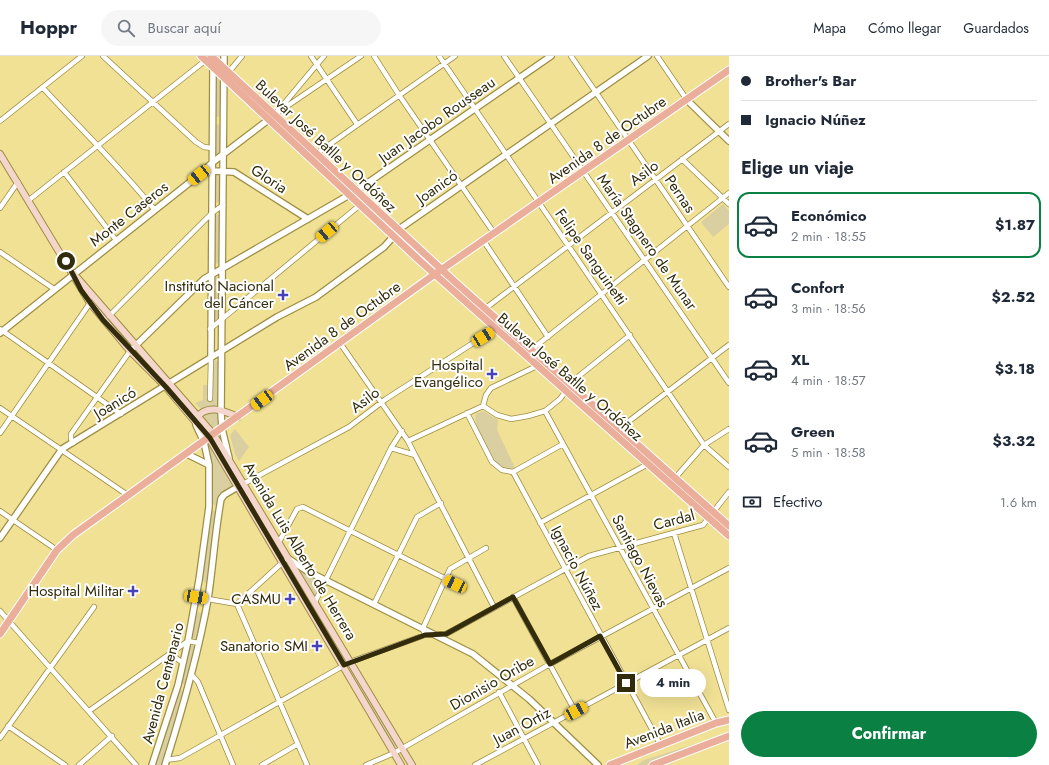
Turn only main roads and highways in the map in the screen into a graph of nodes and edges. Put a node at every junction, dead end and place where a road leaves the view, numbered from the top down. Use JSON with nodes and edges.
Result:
{"nodes":[{"id":1,"x":209,"y":57,"type":"edge"},
{"id":2,"x":729,"y":70,"type":"edge"},
{"id":3,"x":226,"y":74,"type":"junction"},
{"id":4,"x":272,"y":118,"type":"junction"},
{"id":5,"x":0,"y":154,"type":"edge"},
{"id":6,"x":353,"y":193,"type":"junction"},
{"id":7,"x":396,"y":234,"type":"junction"},
{"id":8,"x":442,"y":269,"type":"junction"},
{"id":9,"x":73,"y":273,"type":"junction"},
{"id":10,"x":434,"y":274,"type":"junction"},
{"id":11,"x":497,"y":330,"type":"junction"},
{"id":12,"x":531,"y":350,"type":"junction"},
{"id":13,"x":168,"y":385,"type":"junction"},
{"id":14,"x":568,"y":388,"type":"junction"},
{"id":15,"x":238,"y":417,"type":"junction"},
{"id":16,"x":197,"y":418,"type":"junction"},
{"id":17,"x":209,"y":438,"type":"junction"},
{"id":18,"x":242,"y":485,"type":"junction"},
{"id":19,"x":729,"y":526,"type":"edge"},
{"id":20,"x":729,"y":536,"type":"edge"},
{"id":21,"x":0,"y":634,"type":"edge"},
{"id":22,"x":347,"y":664,"type":"junction"},
{"id":23,"x":729,"y":720,"type":"edge"},
{"id":24,"x":729,"y":736,"type":"edge"},
{"id":25,"x":401,"y":765,"type":"edge"},
{"id":26,"x":412,"y":765,"type":"edge"},
{"id":27,"x":610,"y":765,"type":"edge"},
{"id":28,"x":653,"y":765,"type":"edge"}],
"edges":[{"from":1,"to":3,"type":"main road","name":"Bulevar José Batlle y Ordóñez"},
{"from":1,"to":3,"type":"main road","name":"Bulevar José Batlle y Ordóñez"},
{"from":2,"to":8,"type":"main road","name":"Avenida 8 de Octubre"},
{"from":3,"to":4,"type":"main road","name":"Bulevar José Batlle y Ordóñez"},
{"from":4,"to":6,"type":"main road","name":"Bulevar José Batlle y Ordóñez"},
{"from":4,"to":6,"type":"main road","name":"Bulevar José Batlle y Ordóñez"},
{"from":5,"to":9,"type":"main road","name":"Avenida Luis Alberto de Herrera"},
{"from":6,"to":7,"type":"main road","name":"Bulevar José Batlle y Ordóñez"},
{"from":6,"to":7,"type":"main road","name":"Bulevar José Batlle y Ordóñez"},
{"from":7,"to":8,"type":"main road","name":"Bulevar José Batlle y Ordóñez"},
{"from":7,"to":10,"type":"main road","name":"Bulevar José Batlle y Ordóñez"},
{"from":8,"to":10,"type":"main road","name":"Avenida 8 de Octubre"},
{"from":8,"to":12,"type":"main road","name":"Bulevar José Batlle y Ordóñez"},
{"from":9,"to":13,"type":"main road","name":"Avenida Luis Alberto de Herrera"},
{"from":9,"to":13,"type":"main road","name":"Avenida Luis Alberto de Herrera"},
{"from":10,"to":11,"type":"main road","name":"Bulevar José Batlle y Ordóñez"},
{"from":10,"to":15,"type":"main road","name":"Avenida 8 de Octubre"},
{"from":11,"to":12,"type":"main road"},
{"from":11,"to":14,"type":"main road","name":"Bulevar José Batlle y Ordóñez"},
{"from":12,"to":14,"type":"main road","name":"Bulevar José Batlle y Ordóñez"},
{"from":13,"to":16,"type":"main road","name":"Avenida Luis Alberto de Herrera"},
{"from":14,"to":19,"type":"main road","name":"Bulevar José Batlle y Ordóñez"},
{"from":14,"to":20,"type":"main road","name":"Bulevar José Batlle y Ordóñez"},
{"from":15,"to":16,"type":"main road"},
{"from":15,"to":17,"type":"main road","name":"Avenida 8 de Octubre"},
{"from":16,"to":17,"type":"main road","name":"Avenida Luis Alberto de Herrera"},
{"from":17,"to":18,"type":"main road","name":"Avenida Luis Alberto de Herrera"},
{"from":17,"to":18,"type":"main road","name":"Avenida Luis Alberto de Herrera"},
{"from":17,"to":21,"type":"main road","name":"Avenida 8 de Octubre"},
{"from":18,"to":22,"type":"main road","name":"Avenida Luis Alberto de Herrera"},
{"from":18,"to":22,"type":"main road","name":"Avenida Luis Alberto de Herrera"},
{"from":22,"to":25,"type":"main road","name":"Avenida Luis Alberto de Herrera"},
{"from":22,"to":26,"type":"main road","name":"Avenida Luis Alberto de Herrera"},
{"from":23,"to":27,"type":"main road","name":"Avenida Italia"},
{"from":24,"to":28,"type":"main road","name":"Avenida Italia"}]}
